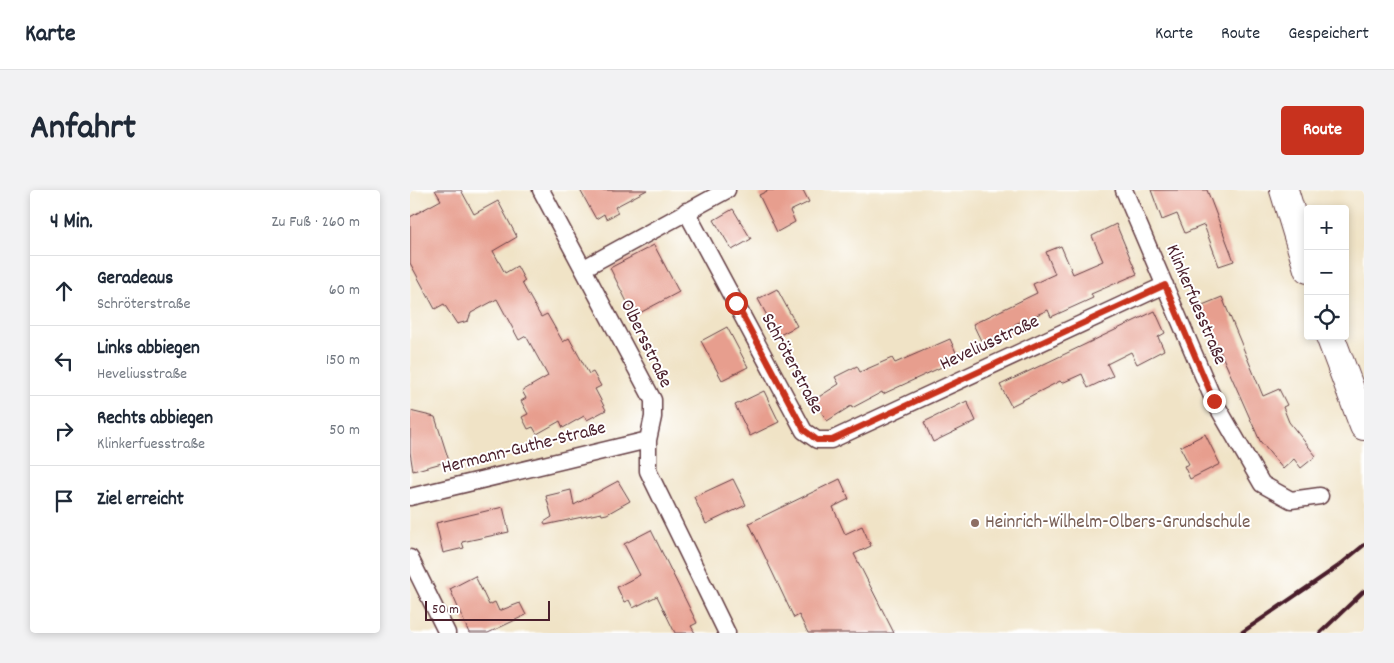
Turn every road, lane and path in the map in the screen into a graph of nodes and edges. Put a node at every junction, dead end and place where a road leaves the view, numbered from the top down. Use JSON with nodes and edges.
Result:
{"nodes":[{"id":1,"x":541,"y":190,"type":"edge"},
{"id":2,"x":727,"y":190,"type":"edge"},
{"id":3,"x":1124,"y":190,"type":"edge"},
{"id":4,"x":1284,"y":190,"type":"edge"},
{"id":5,"x":1301,"y":190,"type":"edge"},
{"id":6,"x":1306,"y":205,"type":"edge"},
{"id":7,"x":686,"y":211,"type":"junction"},
{"id":8,"x":1304,"y":256,"type":"edge"},
{"id":9,"x":584,"y":268,"type":"junction"},
{"id":10,"x":1165,"y":285,"type":"junction"},
{"id":11,"x":1349,"y":338,"type":"edge"},
{"id":12,"x":1332,"y":340,"type":"edge"},
{"id":13,"x":1364,"y":378,"type":"edge"},
{"id":14,"x":1364,"y":426,"type":"edge"},
{"id":15,"x":648,"y":440,"type":"junction"},
{"id":16,"x":832,"y":440,"type":"joint"},
{"id":17,"x":1320,"y":496,"type":"dead end"},
{"id":18,"x":410,"y":497,"type":"edge"},
{"id":19,"x":410,"y":558,"type":"edge"},
{"id":20,"x":447,"y":633,"type":"edge"},
{"id":21,"x":727,"y":633,"type":"edge"}],
"edges":[{"from":1,"to":9,"type":"street","name":"Olbersstraße"},
{"from":2,"to":7,"type":"street"},
{"from":3,"to":10,"type":"street","name":"Klinkerfuesstraße"},
{"from":4,"to":8,"type":"highway"},
{"from":5,"to":6,"type":"highway"},
{"from":7,"to":9,"type":"street"},
{"from":7,"to":16,"type":"street","name":"Schröterstraße"},
{"from":9,"to":15,"type":"street","name":"Olbersstraße"},
{"from":10,"to":16,"type":"street","name":"Heveliusstraße"},
{"from":10,"to":17,"type":"street","name":"Klinkerfuesstraße"},
{"from":11,"to":13,"type":"highway"},
{"from":12,"to":14,"type":"highway"},
{"from":15,"to":18,"type":"street","name":"Hermann-Guthe-Straße"},
{"from":15,"to":21,"type":"street","name":"Olbersstraße"},
{"from":19,"to":20,"type":"street"}]}
